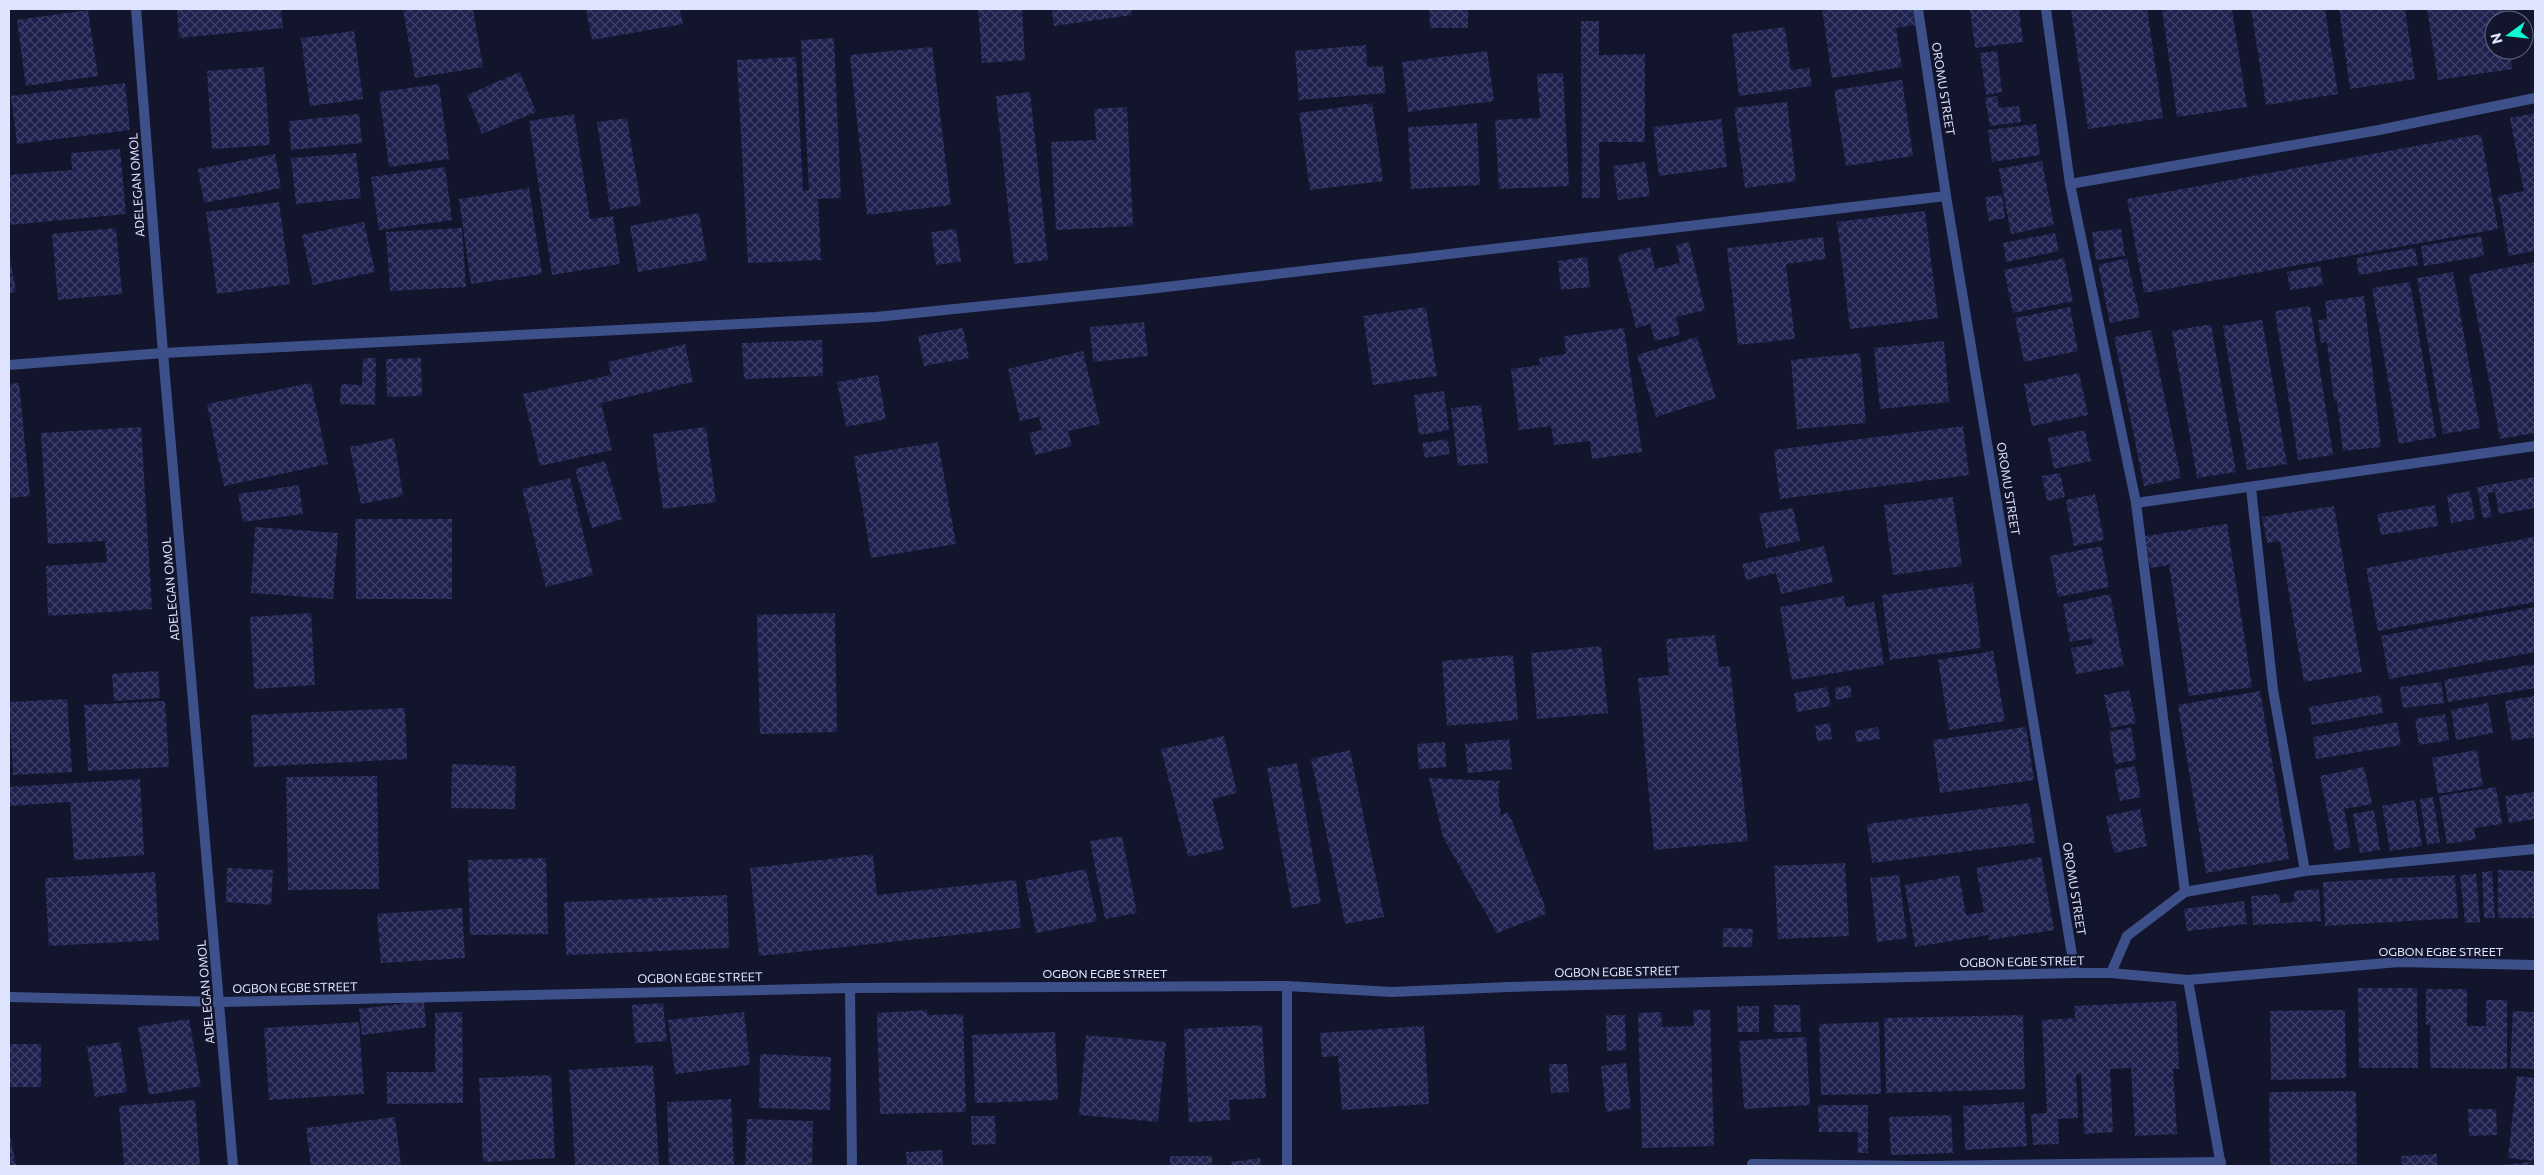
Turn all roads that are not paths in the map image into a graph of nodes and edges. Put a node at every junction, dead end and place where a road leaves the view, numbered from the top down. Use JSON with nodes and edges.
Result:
{"nodes":[{"id":1,"x":136,"y":9,"type":"edge"},
{"id":2,"x":1918,"y":9,"type":"edge"},
{"id":3,"x":2046,"y":9,"type":"edge"},
{"id":4,"x":2535,"y":98,"type":"edge"},
{"id":5,"x":2070,"y":184,"type":"junction"},
{"id":6,"x":1946,"y":196,"type":"junction"},
{"id":7,"x":163,"y":353,"type":"junction"},
{"id":8,"x":9,"y":365,"type":"edge"},
{"id":9,"x":2535,"y":446,"type":"edge"},
{"id":10,"x":2251,"y":488,"type":"junction"},
{"id":11,"x":2136,"y":503,"type":"junction"},
{"id":12,"x":2535,"y":849,"type":"edge"},
{"id":13,"x":2305,"y":872,"type":"junction"},
{"id":14,"x":2185,"y":892,"type":"junction"},
{"id":15,"x":2535,"y":965,"type":"edge"},
{"id":16,"x":2075,"y":973,"type":"junction"},
{"id":17,"x":2111,"y":973,"type":"junction"},
{"id":18,"x":2188,"y":980,"type":"junction"},
{"id":19,"x":1287,"y":986,"type":"junction"},
{"id":20,"x":850,"y":988,"type":"junction"},
{"id":21,"x":9,"y":998,"type":"edge"},
{"id":22,"x":220,"y":1002,"type":"junction"},
{"id":23,"x":1752,"y":1164,"type":"dead end"},
{"id":24,"x":2221,"y":1164,"type":"edge"},
{"id":25,"x":233,"y":1166,"type":"edge"},
{"id":26,"x":852,"y":1166,"type":"edge"},
{"id":27,"x":1287,"y":1166,"type":"edge"}],
"edges":[{"from":1,"to":7,"type":"street","name":"ADELEGAN OMOL"},
{"from":2,"to":6,"type":"street","name":"OROMU STREET"},
{"from":3,"to":5,"type":"street"},
{"from":4,"to":5,"type":"street"},
{"from":5,"to":11,"type":"street"},
{"from":6,"to":7,"type":"street"},
{"from":6,"to":16,"type":"street","name":"OROMU STREET"},
{"from":7,"to":8,"type":"street"},
{"from":7,"to":22,"type":"street","name":"ADELEGAN OMOL"},
{"from":9,"to":10,"type":"street"},
{"from":10,"to":11,"type":"street"},
{"from":10,"to":13,"type":"street"},
{"from":11,"to":14,"type":"street"},
{"from":12,"to":13,"type":"street"},
{"from":13,"to":14,"type":"street"},
{"from":14,"to":17,"type":"street"},
{"from":15,"to":18,"type":"street","name":"OGBON EGBE STREET"},
{"from":16,"to":17,"type":"street","name":"OGBON EGBE STREET"},
{"from":16,"to":19,"type":"street","name":"OGBON EGBE STREET"},
{"from":17,"to":18,"type":"street","name":"OGBON EGBE STREET"},
{"from":18,"to":24,"type":"street"},
{"from":19,"to":20,"type":"street","name":"OGBON EGBE STREET"},
{"from":19,"to":27,"type":"street"},
{"from":20,"to":22,"type":"street","name":"OGBON EGBE STREET"},
{"from":20,"to":26,"type":"street"},
{"from":21,"to":22,"type":"street","name":"OGBON EGBE STREET"},
{"from":22,"to":25,"type":"street","name":"ADELEGAN OMOL"},
{"from":23,"to":24,"type":"street"}]}
